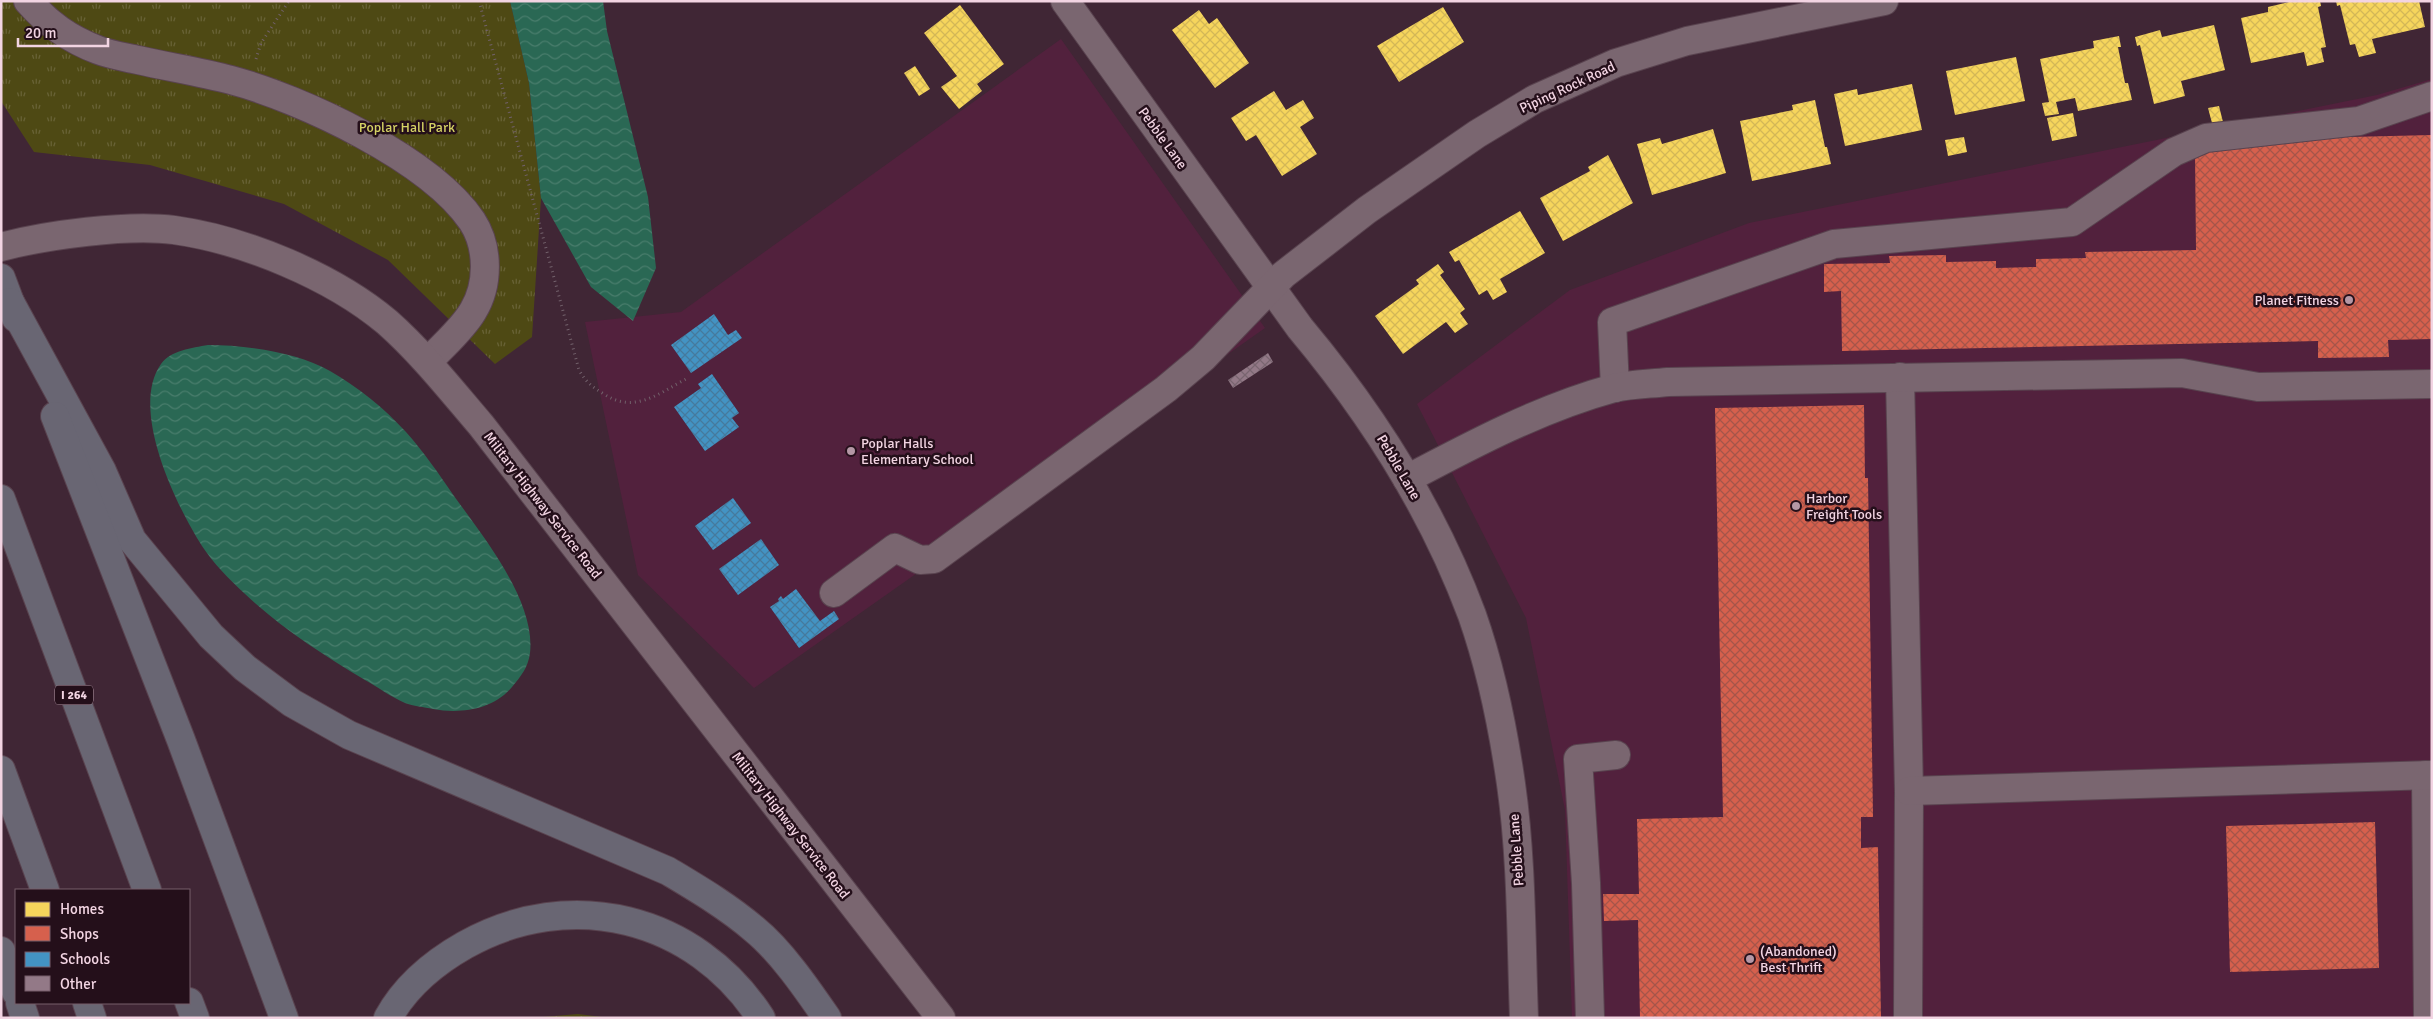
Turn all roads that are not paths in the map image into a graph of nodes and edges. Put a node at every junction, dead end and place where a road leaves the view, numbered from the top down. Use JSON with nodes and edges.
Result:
{"nodes":[{"id":1,"x":28,"y":1,"type":"edge"},
{"id":2,"x":1065,"y":1,"type":"edge"},
{"id":3,"x":1884,"y":1,"type":"edge"},
{"id":4,"x":2432,"y":96,"type":"edge"},
{"id":5,"x":1,"y":247,"type":"edge"},
{"id":6,"x":1271,"y":288,"type":"junction"},
{"id":7,"x":6,"y":290,"type":"edge"},
{"id":8,"x":428,"y":362,"type":"junction"},
{"id":9,"x":1900,"y":377,"type":"junction"},
{"id":10,"x":2432,"y":384,"type":"edge"},
{"id":11,"x":1616,"y":388,"type":"junction"},
{"id":12,"x":1407,"y":479,"type":"junction"},
{"id":13,"x":1,"y":499,"type":"edge"},
{"id":14,"x":834,"y":593,"type":"dead end"},
{"id":15,"x":1616,"y":755,"type":"dead end"},
{"id":16,"x":1,"y":770,"type":"edge"},
{"id":17,"x":2429,"y":775,"type":"edge"},
{"id":18,"x":1909,"y":791,"type":"junction"},
{"id":19,"x":45,"y":889,"type":"edge"},
{"id":20,"x":147,"y":889,"type":"edge"},
{"id":21,"x":1,"y":951,"type":"edge"},
{"id":22,"x":15,"y":989,"type":"edge"},
{"id":23,"x":20,"y":1004,"type":"edge"},
{"id":24,"x":87,"y":1004,"type":"edge"},
{"id":25,"x":190,"y":1004,"type":"edge"},
{"id":26,"x":25,"y":1018,"type":"edge"},
{"id":27,"x":92,"y":1018,"type":"edge"},
{"id":28,"x":195,"y":1018,"type":"edge"},
{"id":29,"x":284,"y":1018,"type":"edge"},
{"id":30,"x":388,"y":1018,"type":"edge"},
{"id":31,"x":761,"y":1018,"type":"edge"},
{"id":32,"x":827,"y":1018,"type":"edge"},
{"id":33,"x":941,"y":1018,"type":"edge"},
{"id":34,"x":1524,"y":1018,"type":"edge"},
{"id":35,"x":1590,"y":1018,"type":"edge"},
{"id":36,"x":1908,"y":1018,"type":"edge"},
{"id":37,"x":2428,"y":1018,"type":"edge"}],
"edges":[{"from":1,"to":8,"type":"street"},
{"from":2,"to":6,"type":"street","name":"Pebble Lane"},
{"from":3,"to":6,"type":"street","name":"Piping Rock Road"},
{"from":4,"to":11,"type":"street"},
{"from":5,"to":8,"type":"street","name":"Military Highway Service Road"},
{"from":6,"to":12,"type":"street","name":"Pebble Lane"},
{"from":6,"to":14,"type":"street","name":"Piping Rock Road"},
{"from":7,"to":29,"type":"highway"},
{"from":7,"to":32,"type":"highway"},
{"from":8,"to":33,"type":"street","name":"Military Highway Service Road"},
{"from":9,"to":10,"type":"street"},
{"from":9,"to":11,"type":"street"},
{"from":9,"to":18,"type":"street"},
{"from":11,"to":12,"type":"street"},
{"from":12,"to":34,"type":"street","name":"Pebble Lane"},
{"from":13,"to":20,"type":"highway","number":"I 264"},
{"from":15,"to":35,"type":"street"},
{"from":16,"to":19,"type":"highway"},
{"from":17,"to":18,"type":"street"},
{"from":17,"to":37,"type":"street"},
{"from":18,"to":36,"type":"street"},
{"from":21,"to":22,"type":"highway"},
{"from":23,"to":26,"type":"highway"},
{"from":24,"to":27,"type":"highway"},
{"from":25,"to":28,"type":"highway"},
{"from":30,"to":31,"type":"highway"}]}
